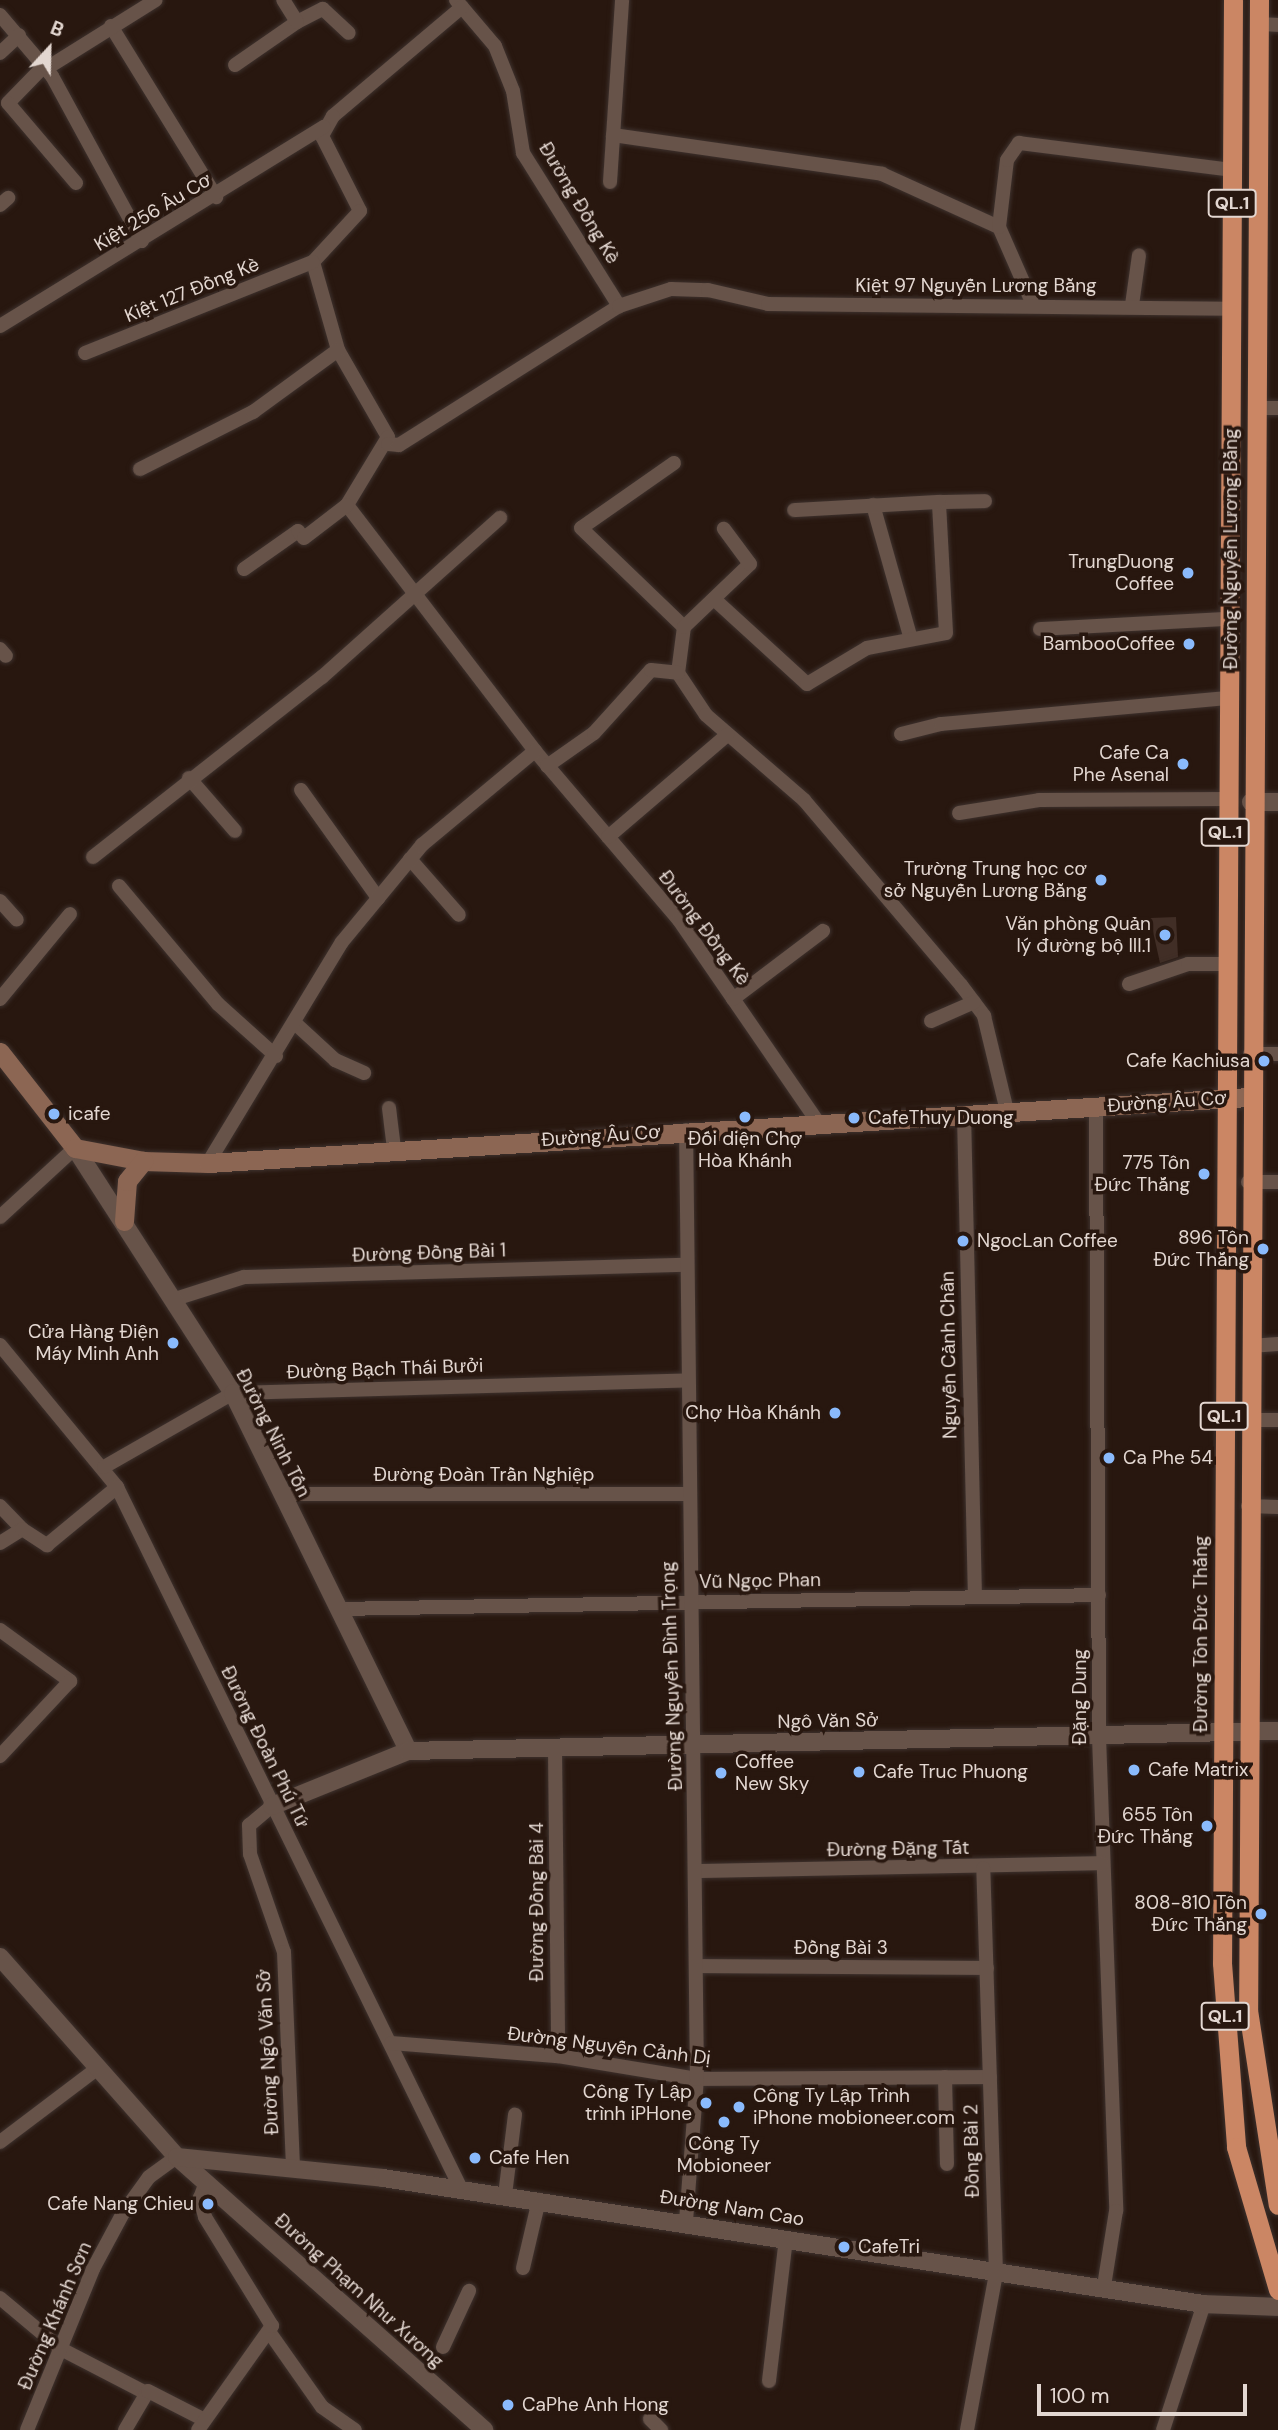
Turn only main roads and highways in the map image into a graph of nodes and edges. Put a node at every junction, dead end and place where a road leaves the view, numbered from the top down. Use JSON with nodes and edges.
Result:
{"nodes":[{"id":1,"x":1233,"y":0,"type":"edge"},
{"id":2,"x":1259,"y":0,"type":"edge"},
{"id":3,"x":1269,"y":24,"type":"edge"},
{"id":4,"x":1227,"y":645,"type":"junction"},
{"id":5,"x":1254,"y":645,"type":"junction"},
{"id":6,"x":0,"y":1052,"type":"edge"},
{"id":7,"x":1226,"y":1097,"type":"junction"},
{"id":8,"x":1249,"y":1097,"type":"junction"},
{"id":9,"x":143,"y":1161,"type":"junction"},
{"id":10,"x":124,"y":1221,"type":"road end"},
{"id":11,"x":1278,"y":2205,"type":"edge"},
{"id":12,"x":1278,"y":2290,"type":"edge"}],
"edges":[{"from":1,"to":4,"type":"highway","name":"Đường Nguyễn Lương Bằng","number":"QL.1"},
{"from":2,"to":3,"type":"highway","name":"Đường Nguyễn Lương Bằng","number":"QL.1"},
{"from":3,"to":5,"type":"highway","name":"Đường Nguyễn Lương Bằng","number":"QL.1"},
{"from":4,"to":5,"type":"highway"},
{"from":4,"to":7,"type":"highway","name":"Đường Nguyễn Lương Bằng","number":"QL.1"},
{"from":5,"to":8,"type":"highway","name":"Đường Nguyễn Lương Bằng","number":"QL.1"},
{"from":6,"to":9,"type":"main road","name":"Đường Âu Cơ"},
{"from":7,"to":8,"type":"main road","name":"Đường Âu Cơ"},
{"from":7,"to":9,"type":"main road","name":"Đường Âu Cơ"},
{"from":7,"to":12,"type":"highway","name":"Đường Tôn Đức Thắng","number":"QL.1"},
{"from":8,"to":11,"type":"highway","number":"QL.1"},
{"from":9,"to":10,"type":"main road"}]}
